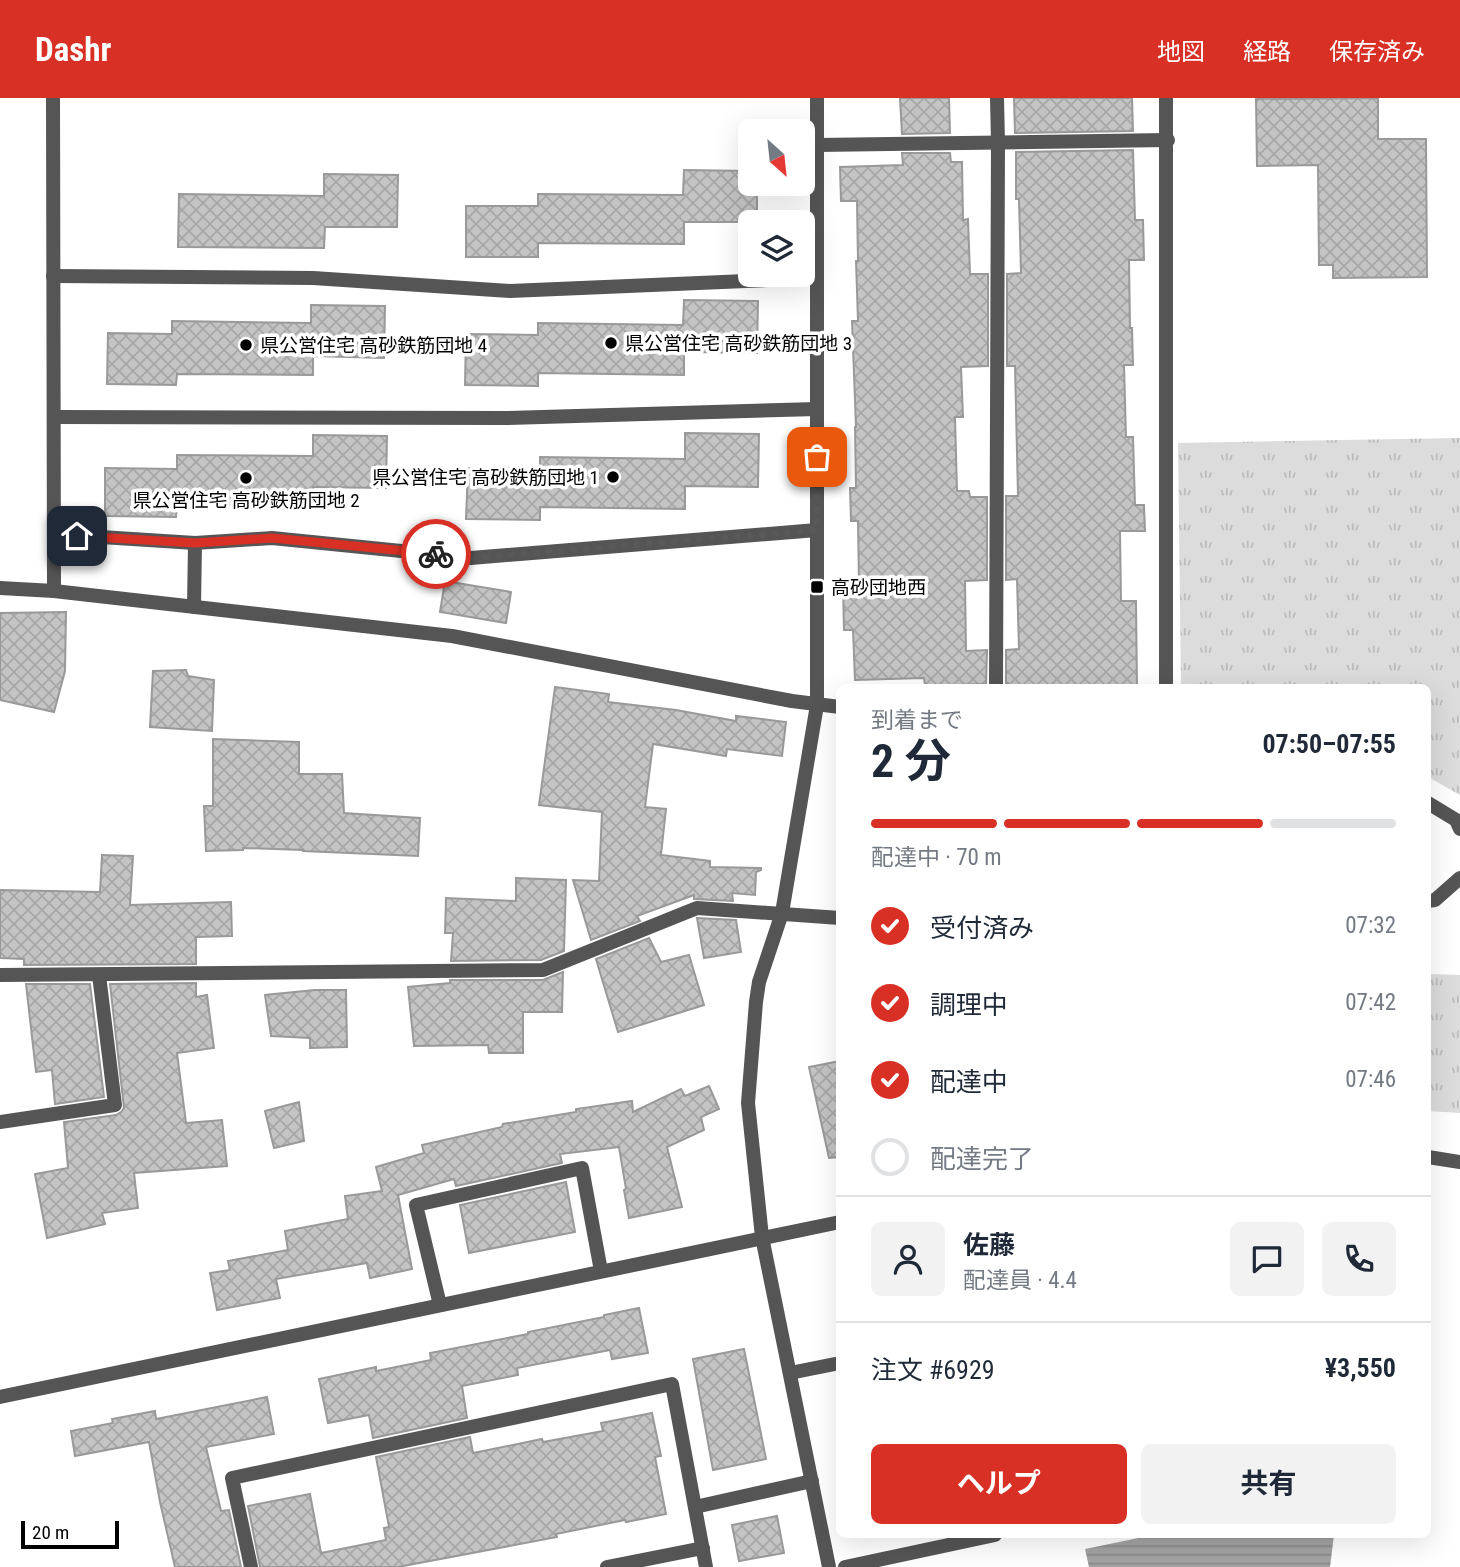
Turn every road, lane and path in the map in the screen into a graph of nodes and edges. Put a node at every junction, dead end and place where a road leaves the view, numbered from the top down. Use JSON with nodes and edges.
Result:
{"nodes":[{"id":1,"x":53,"y":98,"type":"edge"},
{"id":2,"x":817,"y":98,"type":"edge"},
{"id":3,"x":997,"y":98,"type":"edge"},
{"id":4,"x":1167,"y":98,"type":"edge"},
{"id":5,"x":1168,"y":141,"type":"junction"},
{"id":6,"x":998,"y":142,"type":"junction"},
{"id":7,"x":817,"y":145,"type":"junction"},
{"id":8,"x":53,"y":276,"type":"junction"},
{"id":9,"x":817,"y":278,"type":"junction"},
{"id":10,"x":817,"y":409,"type":"junction"},
{"id":11,"x":54,"y":417,"type":"junction"},
{"id":12,"x":817,"y":530,"type":"junction"},
{"id":13,"x":54,"y":534,"type":"junction"},
{"id":14,"x":195,"y":543,"type":"junction"},
{"id":15,"x":0,"y":588,"type":"edge"},
{"id":16,"x":54,"y":591,"type":"junction"},
{"id":17,"x":194,"y":607,"type":"junction"},
{"id":18,"x":996,"y":684,"type":"edge"},
{"id":19,"x":1166,"y":684,"type":"edge"},
{"id":20,"x":817,"y":705,"type":"junction"},
{"id":21,"x":836,"y":707,"type":"edge"},
{"id":22,"x":1431,"y":805,"type":"edge"},
{"id":23,"x":1460,"y":829,"type":"edge"},
{"id":24,"x":1460,"y":878,"type":"edge"},
{"id":25,"x":1431,"y":901,"type":"edge"},
{"id":26,"x":782,"y":913,"type":"junction"},
{"id":27,"x":836,"y":918,"type":"edge"},
{"id":28,"x":0,"y":975,"type":"edge"},
{"id":29,"x":99,"y":975,"type":"junction"},
{"id":30,"x":0,"y":1122,"type":"edge"},
{"id":31,"x":1431,"y":1158,"type":"edge"},
{"id":32,"x":1460,"y":1163,"type":"edge"},
{"id":33,"x":836,"y":1223,"type":"edge"},
{"id":34,"x":762,"y":1237,"type":"junction"},
{"id":35,"x":601,"y":1271,"type":"junction"},
{"id":36,"x":440,"y":1305,"type":"junction"},
{"id":37,"x":836,"y":1364,"type":"edge"},
{"id":38,"x":790,"y":1373,"type":"junction"},
{"id":39,"x":0,"y":1397,"type":"edge"},
{"id":40,"x":812,"y":1481,"type":"junction"},
{"id":41,"x":695,"y":1507,"type":"junction"},
{"id":42,"x":981,"y":1538,"type":"edge"},
{"id":43,"x":703,"y":1548,"type":"junction"},
{"id":44,"x":251,"y":1567,"type":"edge"},
{"id":45,"x":607,"y":1567,"type":"edge"},
{"id":46,"x":706,"y":1567,"type":"edge"},
{"id":47,"x":829,"y":1567,"type":"edge"},
{"id":48,"x":845,"y":1567,"type":"edge"}],
"edges":[{"from":1,"to":8,"type":"street"},
{"from":2,"to":7,"type":"street"},
{"from":3,"to":6,"type":"street"},
{"from":4,"to":5,"type":"street"},
{"from":5,"to":6,"type":"street"},
{"from":5,"to":19,"type":"street"},
{"from":6,"to":7,"type":"street"},
{"from":6,"to":18,"type":"street"},
{"from":7,"to":9,"type":"street"},
{"from":8,"to":9,"type":"street"},
{"from":8,"to":11,"type":"street"},
{"from":9,"to":10,"type":"street"},
{"from":10,"to":11,"type":"street"},
{"from":10,"to":12,"type":"street"},
{"from":11,"to":13,"type":"street"},
{"from":12,"to":14,"type":"street"},
{"from":12,"to":20,"type":"street"},
{"from":13,"to":14,"type":"street"},
{"from":13,"to":16,"type":"street"},
{"from":14,"to":17,"type":"street"},
{"from":15,"to":16,"type":"street"},
{"from":16,"to":17,"type":"street"},
{"from":17,"to":20,"type":"street"},
{"from":20,"to":21,"type":"street"},
{"from":20,"to":26,"type":"street"},
{"from":22,"to":23,"type":"street"},
{"from":24,"to":25,"type":"street"},
{"from":26,"to":27,"type":"street"},
{"from":26,"to":29,"type":"street"},
{"from":26,"to":34,"type":"street"},
{"from":28,"to":29,"type":"street"},
{"from":29,"to":30,"type":"street"},
{"from":31,"to":32,"type":"street"},
{"from":33,"to":34,"type":"street"},
{"from":34,"to":35,"type":"street"},
{"from":34,"to":38,"type":"street"},
{"from":35,"to":36,"type":"street"},
{"from":35,"to":36,"type":"street"},
{"from":36,"to":39,"type":"street"},
{"from":37,"to":38,"type":"street"},
{"from":38,"to":40,"type":"street"},
{"from":40,"to":41,"type":"street"},
{"from":40,"to":47,"type":"street"},
{"from":41,"to":43,"type":"street"},
{"from":41,"to":44,"type":"street"},
{"from":42,"to":48,"type":"street"},
{"from":43,"to":45,"type":"street"},
{"from":43,"to":46,"type":"street"}]}
